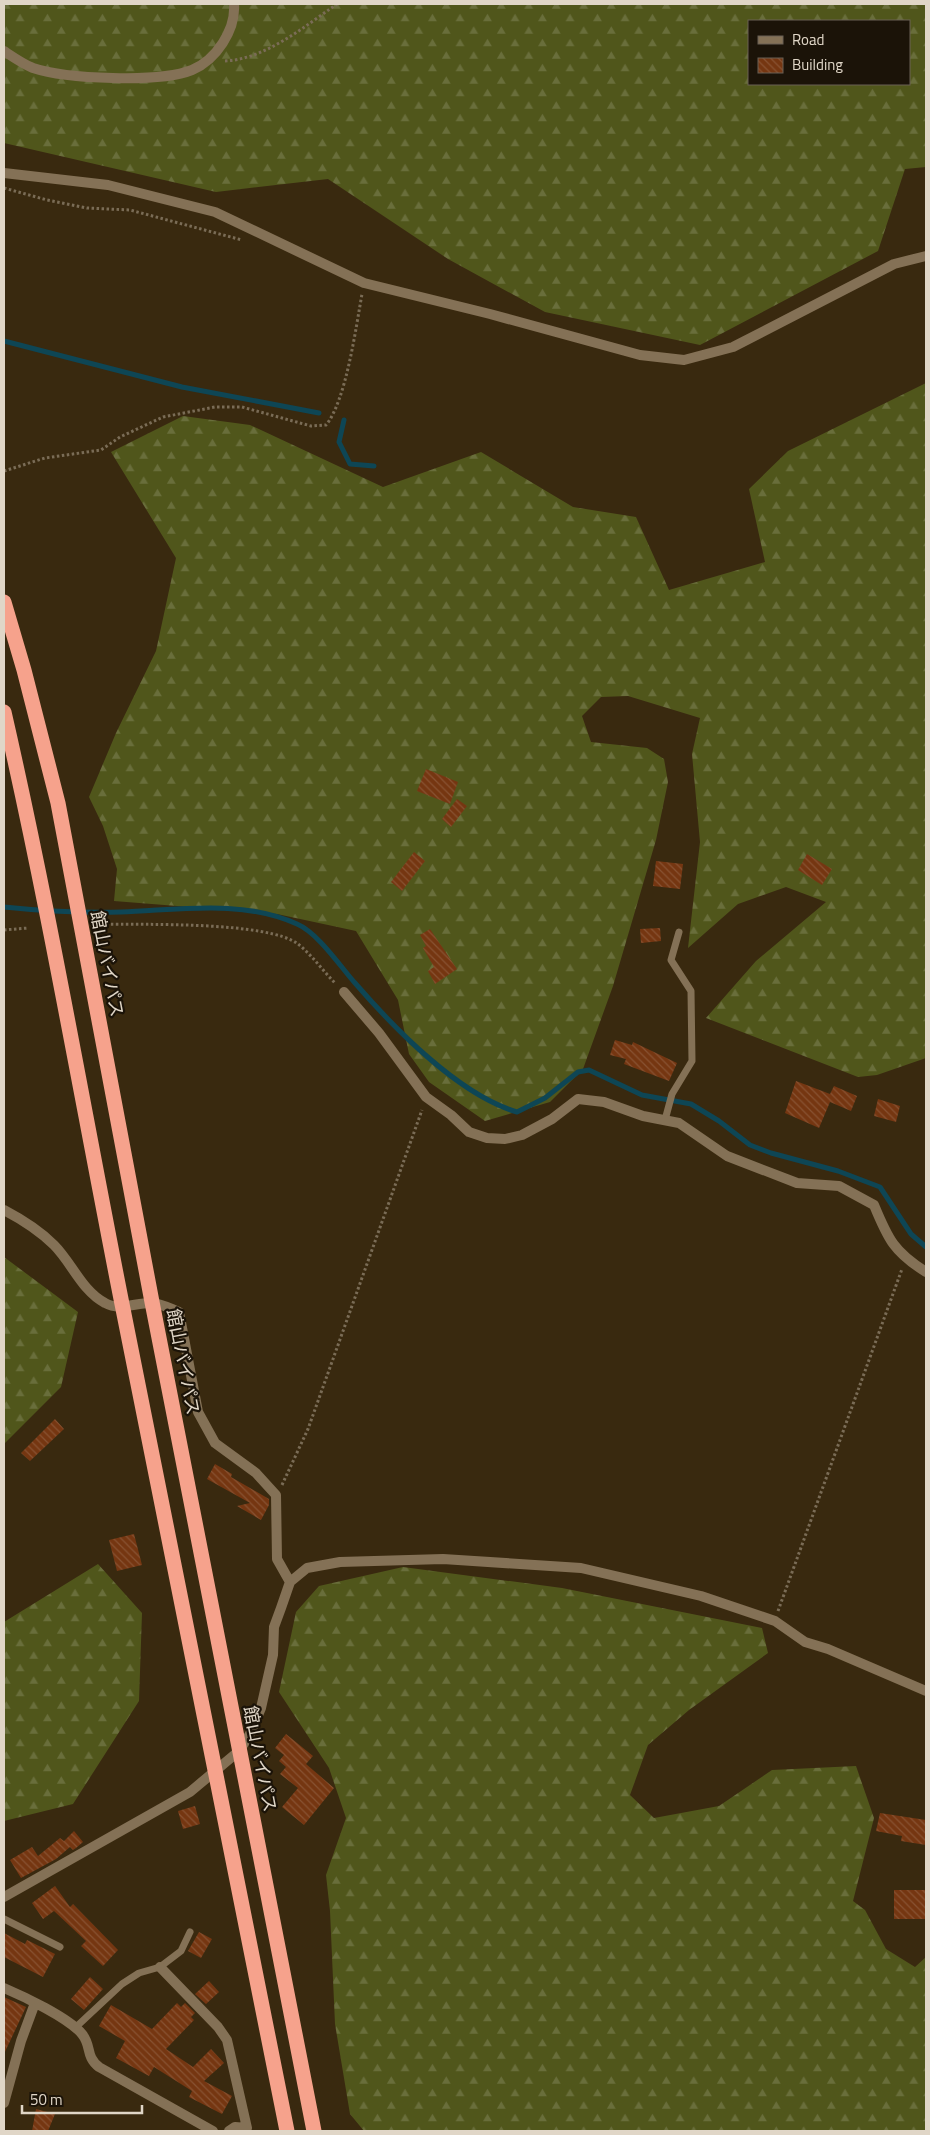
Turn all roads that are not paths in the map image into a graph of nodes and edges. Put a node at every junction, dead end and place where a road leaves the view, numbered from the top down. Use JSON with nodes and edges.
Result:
{"nodes":[{"id":1,"x":234,"y":4,"type":"edge"},
{"id":2,"x":4,"y":51,"type":"edge"},
{"id":3,"x":4,"y":173,"type":"edge"},
{"id":4,"x":926,"y":256,"type":"edge"},
{"id":5,"x":4,"y":602,"type":"edge"},
{"id":6,"x":4,"y":712,"type":"edge"},
{"id":7,"x":679,"y":932,"type":"dead end"},
{"id":8,"x":344,"y":992,"type":"road end"},
{"id":9,"x":667,"y":1116,"type":"junction"},
{"id":10,"x":4,"y":1210,"type":"edge"},
{"id":11,"x":926,"y":1272,"type":"edge"},
{"id":12,"x":152,"y":1302,"type":"junction"},
{"id":13,"x":122,"y":1307,"type":"junction"},
{"id":14,"x":290,"y":1582,"type":"junction"},
{"id":15,"x":926,"y":1691,"type":"edge"},
{"id":16,"x":239,"y":1751,"type":"junction"},
{"id":17,"x":216,"y":1772,"type":"junction"},
{"id":18,"x":4,"y":1897,"type":"edge"},
{"id":19,"x":4,"y":1919,"type":"edge"},
{"id":20,"x":190,"y":1932,"type":"dead end"},
{"id":21,"x":60,"y":1947,"type":"dead end"},
{"id":22,"x":160,"y":1967,"type":"junction"},
{"id":23,"x":4,"y":1988,"type":"edge"},
{"id":24,"x":35,"y":2003,"type":"junction"},
{"id":25,"x":76,"y":2027,"type":"junction"},
{"id":26,"x":4,"y":2103,"type":"edge"},
{"id":27,"x":213,"y":2131,"type":"edge"},
{"id":28,"x":229,"y":2131,"type":"edge"},
{"id":29,"x":287,"y":2131,"type":"edge"},
{"id":30,"x":314,"y":2131,"type":"edge"}],
"edges":[{"from":1,"to":2,"type":"street"},
{"from":3,"to":4,"type":"street"},
{"from":5,"to":12,"type":"highway","name":"館山バイパス"},
{"from":6,"to":13,"type":"highway"},
{"from":7,"to":9,"type":"lane"},
{"from":8,"to":9,"type":"street"},
{"from":9,"to":11,"type":"street"},
{"from":10,"to":13,"type":"street"},
{"from":12,"to":13,"type":"street"},
{"from":12,"to":14,"type":"street"},
{"from":12,"to":16,"type":"highway","name":"館山バイパス"},
{"from":13,"to":17,"type":"highway"},
{"from":14,"to":15,"type":"street"},
{"from":14,"to":16,"type":"street"},
{"from":16,"to":17,"type":"street"},
{"from":16,"to":30,"type":"highway","name":"館山バイパス"},
{"from":17,"to":18,"type":"street"},
{"from":17,"to":29,"type":"highway"},
{"from":19,"to":21,"type":"lane"},
{"from":20,"to":22,"type":"lane"},
{"from":22,"to":25,"type":"lane"},
{"from":22,"to":28,"type":"street"},
{"from":23,"to":24,"type":"street"},
{"from":24,"to":25,"type":"street"},
{"from":24,"to":26,"type":"street"},
{"from":25,"to":27,"type":"street"}]}
